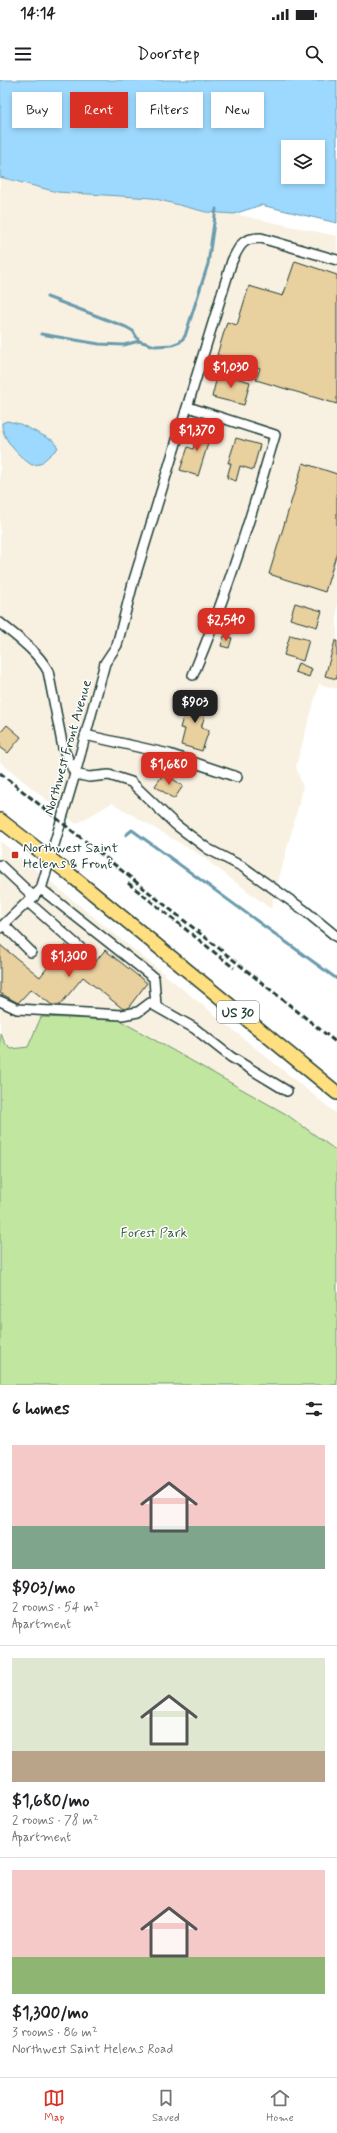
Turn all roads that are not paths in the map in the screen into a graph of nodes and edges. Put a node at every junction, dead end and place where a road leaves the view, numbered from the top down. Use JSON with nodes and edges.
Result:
{"nodes":[{"id":1,"x":337,"y":260,"type":"edge"},
{"id":2,"x":188,"y":407,"type":"junction"},
{"id":3,"x":0,"y":623,"type":"edge"},
{"id":4,"x":193,"y":675,"type":"dead end"},
{"id":5,"x":85,"y":735,"type":"junction"},
{"id":6,"x":75,"y":774,"type":"junction"},
{"id":7,"x":237,"y":777,"type":"dead end"},
{"id":8,"x":0,"y":820,"type":"edge"},
{"id":9,"x":51,"y":860,"type":"junction"},
{"id":10,"x":0,"y":865,"type":"edge"},
{"id":11,"x":41,"y":888,"type":"junction"},
{"id":12,"x":31,"y":899,"type":"junction"},
{"id":13,"x":2,"y":927,"type":"edge"},
{"id":14,"x":337,"y":937,"type":"edge"},
{"id":15,"x":31,"y":952,"type":"dead end"},
{"id":16,"x":85,"y":952,"type":"dead end"},
{"id":17,"x":0,"y":1001,"type":"edge"},
{"id":18,"x":156,"y":1006,"type":"junction"},
{"id":19,"x":287,"y":1091,"type":"dead end"},
{"id":20,"x":337,"y":1093,"type":"edge"}],
"edges":[{"from":1,"to":2,"type":"lane","name":"Northwest Front Avenue"},
{"from":2,"to":4,"type":"lane"},
{"from":2,"to":5,"type":"lane","name":"Northwest Front Avenue"},
{"from":3,"to":6,"type":"lane"},
{"from":5,"to":6,"type":"lane","name":"Northwest Front Avenue"},
{"from":5,"to":7,"type":"lane"},
{"from":6,"to":9,"type":"lane","name":"Northwest Front Avenue"},
{"from":6,"to":14,"type":"lane"},
{"from":8,"to":9,"type":"highway","number":"US 30"},
{"from":9,"to":11,"type":"lane","name":"Northwest Front Avenue"},
{"from":9,"to":20,"type":"highway","number":"US 30"},
{"from":10,"to":12,"type":"lane"},
{"from":11,"to":12,"type":"lane","name":"Northwest Front Avenue"},
{"from":11,"to":18,"type":"lane"},
{"from":12,"to":13,"type":"lane","name":"Northwest Front Avenue"},
{"from":12,"to":16,"type":"lane"},
{"from":13,"to":15,"type":"lane"},
{"from":17,"to":18,"type":"lane"},
{"from":18,"to":19,"type":"lane"}]}
